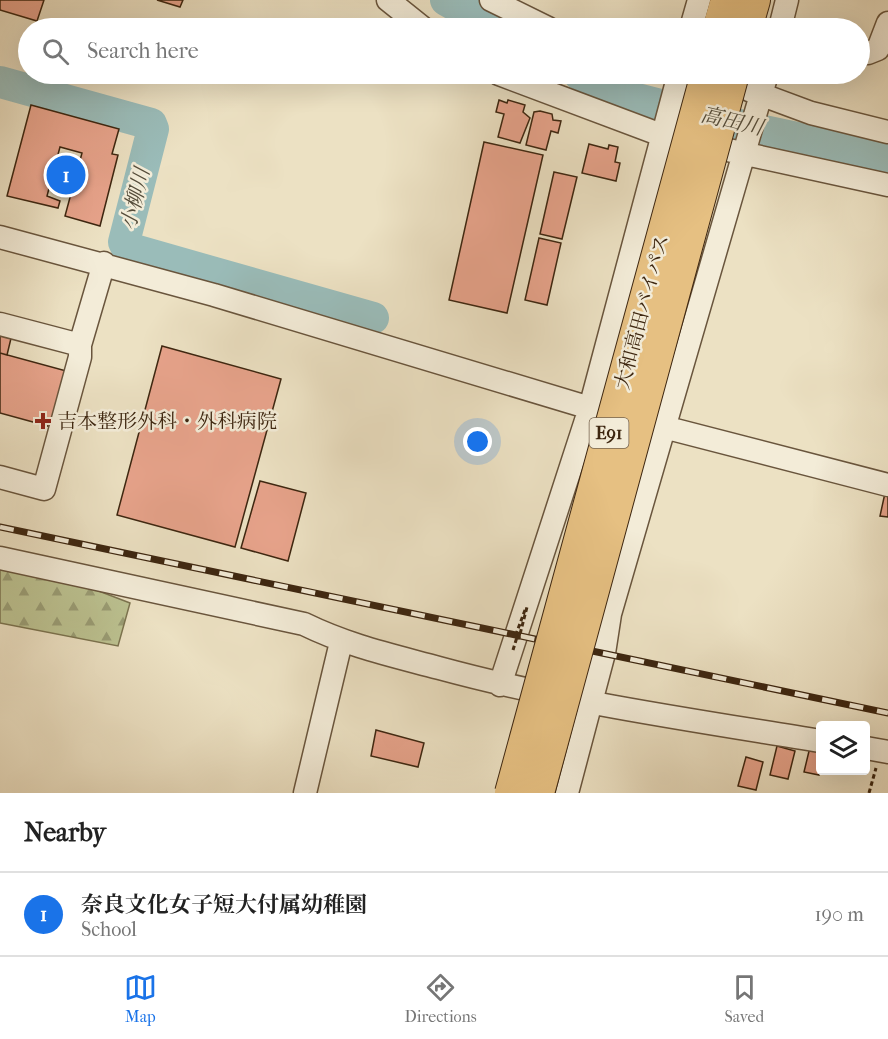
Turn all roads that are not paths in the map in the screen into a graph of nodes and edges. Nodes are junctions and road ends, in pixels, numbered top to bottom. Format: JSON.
{"nodes":[{"id":1,"x":388,"y":0,"type":"edge"},
{"id":2,"x":491,"y":0,"type":"edge"},
{"id":3,"x":699,"y":0,"type":"edge"},
{"id":4,"x":727,"y":0,"type":"edge"},
{"id":5,"x":754,"y":0,"type":"edge"},
{"id":6,"x":787,"y":0,"type":"edge"},
{"id":7,"x":410,"y":18,"type":"edge"},
{"id":8,"x":528,"y":18,"type":"edge"},
{"id":9,"x":694,"y":18,"type":"edge"},
{"id":10,"x":722,"y":18,"type":"edge"},
{"id":11,"x":749,"y":18,"type":"edge"},
{"id":12,"x":782,"y":18,"type":"edge"},
{"id":13,"x":888,"y":23,"type":"edge"},
{"id":14,"x":870,"y":52,"type":"edge"},
{"id":15,"x":528,"y":84,"type":"edge"},
{"id":16,"x":676,"y":84,"type":"edge"},
{"id":17,"x":704,"y":84,"type":"edge"},
{"id":18,"x":730,"y":84,"type":"edge"},
{"id":19,"x":730,"y":84,"type":"edge"},
{"id":20,"x":763,"y":89,"type":"edge"},
{"id":21,"x":665,"y":131,"type":"junction"},
{"id":22,"x":888,"y":132,"type":"edge"},
{"id":23,"x":746,"y":150,"type":"junction"},
{"id":24,"x":888,"y":185,"type":"edge"},
{"id":25,"x":0,"y":237,"type":"edge"},
{"id":26,"x":104,"y":263,"type":"junction"},
{"id":27,"x":0,"y":324,"type":"edge"},
{"id":28,"x":80,"y":345,"type":"junction"},
{"id":29,"x":590,"y":408,"type":"junction"},
{"id":30,"x":665,"y":428,"type":"junction"},
{"id":31,"x":0,"y":477,"type":"edge"},
{"id":32,"x":888,"y":484,"type":"edge"},
{"id":33,"x":0,"y":558,"type":"edge"},
{"id":34,"x":572,"y":568,"type":"junction"},
{"id":35,"x":341,"y":642,"type":"junction"},
{"id":36,"x":501,"y":685,"type":"junction"},
{"id":37,"x":583,"y":701,"type":"junction"},
{"id":38,"x":816,"y":740,"type":"edge"},
{"id":39,"x":546,"y":789,"type":"edge"},
{"id":40,"x":305,"y":793,"type":"edge"},
{"id":41,"x":502,"y":793,"type":"edge"},
{"id":42,"x":511,"y":793,"type":"edge"}],
"edges":[{"from":1,"to":7,"type":"street"},
{"from":2,"to":8,"type":"street"},
{"from":3,"to":9,"type":"street"},
{"from":4,"to":10,"type":"highway"},
{"from":5,"to":11,"type":"highway"},
{"from":6,"to":12,"type":"street"},
{"from":13,"to":14,"type":"street"},
{"from":15,"to":21,"type":"street"},
{"from":16,"to":21,"type":"street"},
{"from":17,"to":34,"type":"highway","name":"大和高田バイパス","number":"E91","bridge":true},
{"from":18,"to":39,"type":"highway","name":"大和高田バイパス","number":"E91","bridge":true},
{"from":19,"to":20,"type":"street"},
{"from":20,"to":22,"type":"street"},
{"from":20,"to":23,"type":"street"},
{"from":21,"to":23,"type":"street"},
{"from":21,"to":29,"type":"street"},
{"from":23,"to":24,"type":"street"},
{"from":23,"to":30,"type":"street"},
{"from":25,"to":26,"type":"street"},
{"from":26,"to":28,"type":"street"},
{"from":26,"to":29,"type":"street"},
{"from":27,"to":28,"type":"street"},
{"from":28,"to":31,"type":"street"},
{"from":29,"to":30,"type":"street"},
{"from":29,"to":36,"type":"street"},
{"from":29,"to":37,"type":"street"},
{"from":30,"to":32,"type":"street"},
{"from":30,"to":37,"type":"street"},
{"from":33,"to":35,"type":"street"},
{"from":34,"to":41,"type":"highway","bridge":true},
{"from":34,"to":42,"type":"highway","name":"大和高田バイパス","number":"E91","bridge":true},
{"from":35,"to":36,"type":"street"},
{"from":35,"to":40,"type":"street"},
{"from":36,"to":37,"type":"street"},
{"from":37,"to":38,"type":"street"},
{"from":37,"to":39,"type":"street"},
{"from":37,"to":42,"type":"street"}]}
